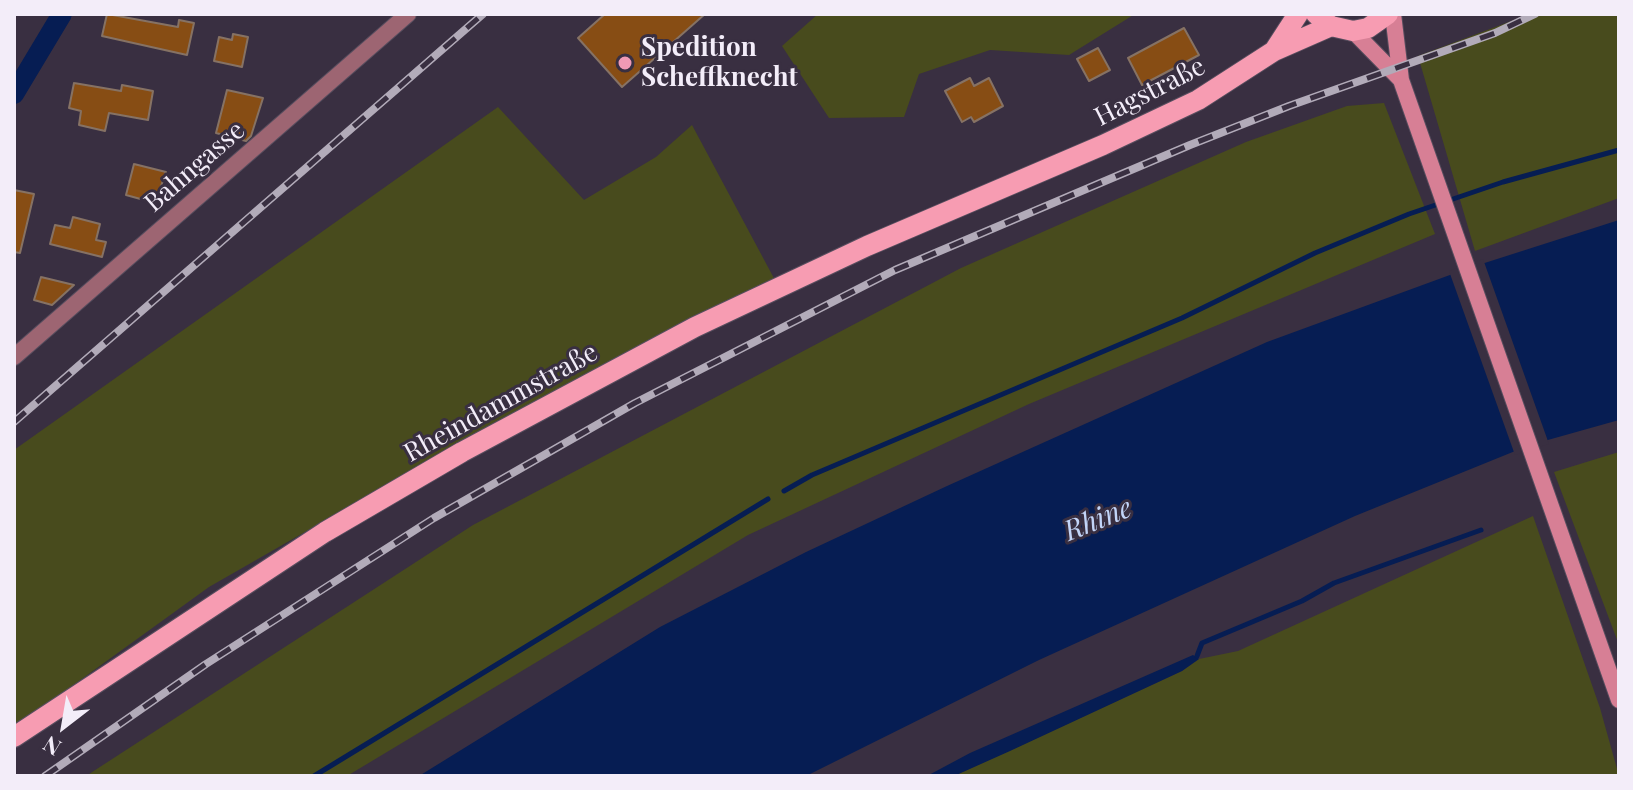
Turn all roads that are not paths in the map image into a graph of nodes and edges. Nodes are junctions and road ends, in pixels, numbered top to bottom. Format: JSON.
{"nodes":[{"id":1,"x":408,"y":14,"type":"edge"},
{"id":2,"x":1298,"y":14,"type":"edge"},
{"id":3,"x":1390,"y":14,"type":"edge"},
{"id":4,"x":1323,"y":20,"type":"edge"},
{"id":5,"x":1353,"y":31,"type":"junction"},
{"id":6,"x":1274,"y":51,"type":"junction"},
{"id":7,"x":1401,"y":80,"type":"junction"},
{"id":8,"x":1044,"y":170,"type":"joint"},
{"id":9,"x":14,"y":357,"type":"edge"},
{"id":10,"x":1619,"y":700,"type":"edge"},
{"id":11,"x":14,"y":737,"type":"edge"}],
"edges":[{"from":1,"to":9,"type":"street","name":"Bahngasse"},
{"from":2,"to":6,"type":"main road","name":"Hagstraße"},
{"from":3,"to":5,"type":"main road"},
{"from":3,"to":7,"type":"main road"},
{"from":4,"to":5,"type":"main road","name":"Hagstraße"},
{"from":4,"to":6,"type":"main road","name":"Hagstraße"},
{"from":5,"to":7,"type":"main road"},
{"from":6,"to":8,"type":"main road","name":"Hagstraße"},
{"from":7,"to":10,"type":"main road"},
{"from":8,"to":11,"type":"main road","name":"Rheindammstraße"}]}
